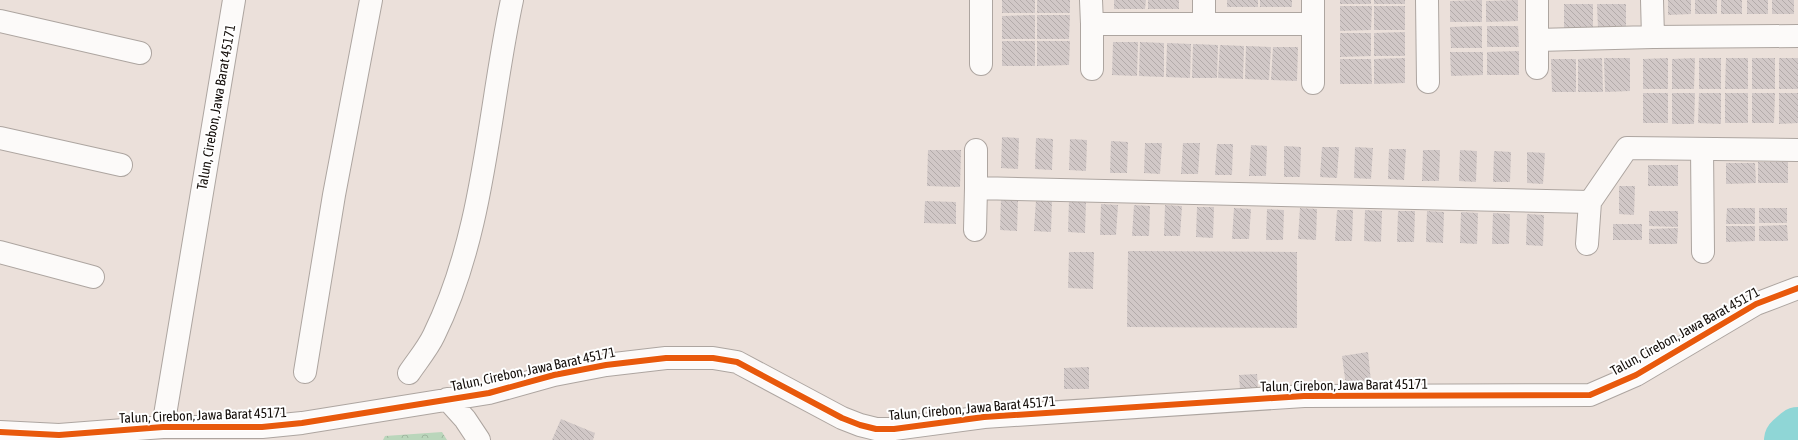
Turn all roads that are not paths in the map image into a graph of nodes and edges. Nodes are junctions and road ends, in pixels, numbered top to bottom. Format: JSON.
{"nodes":[{"id":1,"x":234,"y":0,"type":"edge"},
{"id":2,"x":372,"y":0,"type":"edge"},
{"id":3,"x":512,"y":0,"type":"edge"},
{"id":4,"x":981,"y":0,"type":"edge"},
{"id":5,"x":1092,"y":0,"type":"edge"},
{"id":6,"x":1204,"y":0,"type":"edge"},
{"id":7,"x":1313,"y":0,"type":"edge"},
{"id":8,"x":1427,"y":0,"type":"edge"},
{"id":9,"x":1537,"y":0,"type":"edge"},
{"id":10,"x":1652,"y":0,"type":"edge"},
{"id":11,"x":0,"y":21,"type":"edge"},
{"id":12,"x":1092,"y":24,"type":"junction"},
{"id":13,"x":1204,"y":24,"type":"junction"},
{"id":14,"x":1313,"y":24,"type":"junction"},
{"id":15,"x":1798,"y":36,"type":"edge"},
{"id":16,"x":1652,"y":37,"type":"junction"},
{"id":17,"x":1537,"y":40,"type":"junction"},
{"id":18,"x":140,"y":53,"type":"dead end"},
{"id":19,"x":981,"y":64,"type":"dead end"},
{"id":20,"x":1537,"y":68,"type":"dead end"},
{"id":21,"x":1092,"y":69,"type":"dead end"},
{"id":22,"x":1428,"y":82,"type":"dead end"},
{"id":23,"x":1313,"y":83,"type":"dead end"},
{"id":24,"x":0,"y":138,"type":"edge"},
{"id":25,"x":1702,"y":149,"type":"junction"},
{"id":26,"x":976,"y":150,"type":"dead end"},
{"id":27,"x":1798,"y":150,"type":"edge"},
{"id":28,"x":121,"y":165,"type":"dead end"},
{"id":29,"x":976,"y":188,"type":"junction"},
{"id":30,"x":1590,"y":202,"type":"junction"},
{"id":31,"x":975,"y":230,"type":"dead end"},
{"id":32,"x":1586,"y":244,"type":"dead end"},
{"id":33,"x":0,"y":252,"type":"edge"},
{"id":34,"x":1703,"y":252,"type":"dead end"},
{"id":35,"x":93,"y":277,"type":"dead end"},
{"id":36,"x":1798,"y":288,"type":"edge"},
{"id":37,"x":305,"y":372,"type":"dead end"},
{"id":38,"x":409,"y":373,"type":"dead end"},
{"id":39,"x":447,"y":399,"type":"junction"},
{"id":40,"x":163,"y":427,"type":"junction"},
{"id":41,"x":0,"y":432,"type":"edge"},
{"id":42,"x":479,"y":440,"type":"edge"}],
"edges":[{"from":1,"to":40,"type":"street","name":"Talun, Cirebon, Jawa Barat 45171"},
{"from":2,"to":37,"type":"street"},
{"from":3,"to":38,"type":"street"},
{"from":4,"to":19,"type":"street"},
{"from":5,"to":12,"type":"street"},
{"from":6,"to":13,"type":"street"},
{"from":7,"to":14,"type":"street"},
{"from":8,"to":22,"type":"street"},
{"from":9,"to":17,"type":"street"},
{"from":10,"to":16,"type":"street"},
{"from":11,"to":18,"type":"street"},
{"from":12,"to":13,"type":"street"},
{"from":12,"to":21,"type":"street"},
{"from":13,"to":14,"type":"street"},
{"from":14,"to":23,"type":"street"},
{"from":15,"to":16,"type":"street"},
{"from":16,"to":17,"type":"street"},
{"from":17,"to":20,"type":"street"},
{"from":24,"to":28,"type":"street"},
{"from":25,"to":27,"type":"street"},
{"from":25,"to":30,"type":"street"},
{"from":25,"to":34,"type":"street"},
{"from":26,"to":29,"type":"street"},
{"from":29,"to":30,"type":"street"},
{"from":29,"to":31,"type":"street"},
{"from":30,"to":32,"type":"street"},
{"from":33,"to":35,"type":"street"},
{"from":36,"to":39,"type":"street","name":"Talun, Cirebon, Jawa Barat 45171"},
{"from":39,"to":40,"type":"street","name":"Talun, Cirebon, Jawa Barat 45171"},
{"from":39,"to":42,"type":"street"},
{"from":40,"to":41,"type":"street","name":"Talun, Cirebon, Jawa Barat 45171"}]}
